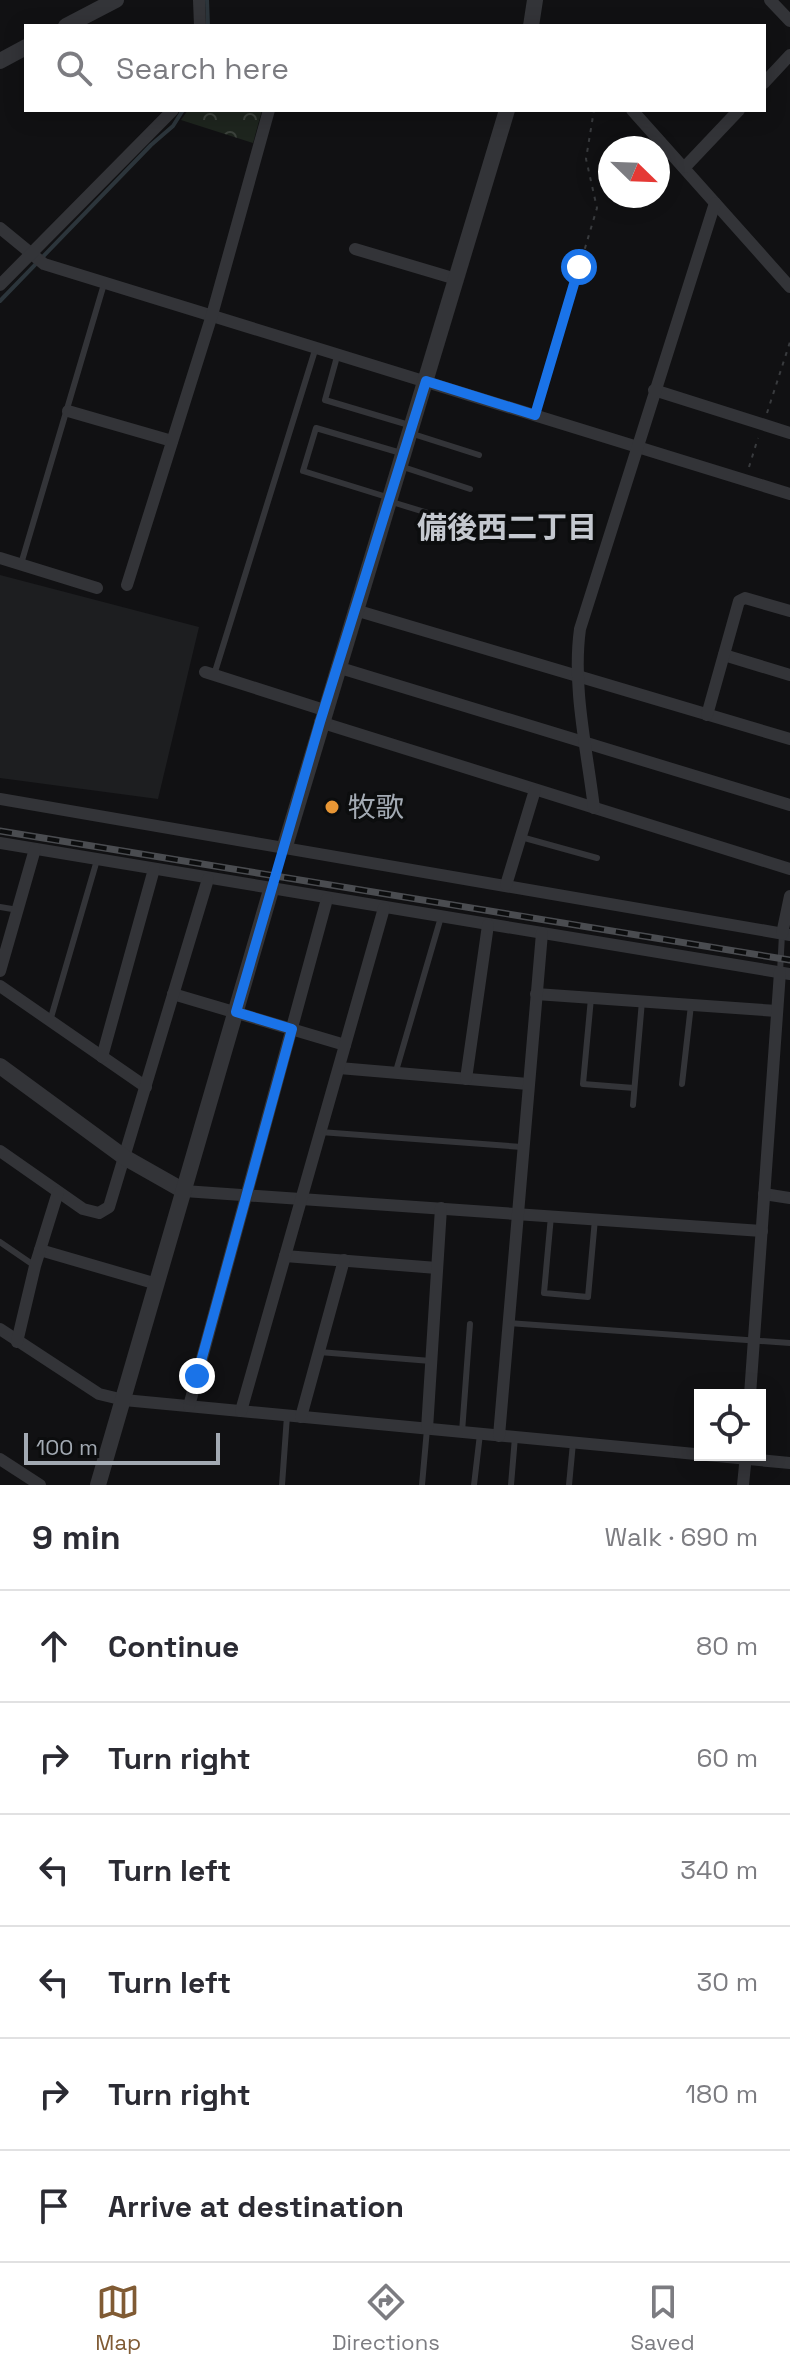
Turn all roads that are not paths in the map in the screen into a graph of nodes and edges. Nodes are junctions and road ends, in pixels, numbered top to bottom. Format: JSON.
{"nodes":[{"id":1,"x":116,"y":0,"type":"edge"},
{"id":2,"x":199,"y":0,"type":"edge"},
{"id":3,"x":535,"y":0,"type":"edge"},
{"id":4,"x":770,"y":0,"type":"edge"},
{"id":5,"x":790,"y":21,"type":"edge"},
{"id":6,"x":70,"y":24,"type":"edge"},
{"id":7,"x":200,"y":24,"type":"edge"},
{"id":8,"x":531,"y":24,"type":"edge"},
{"id":9,"x":24,"y":48,"type":"edge"},
{"id":10,"x":790,"y":55,"type":"edge"},
{"id":11,"x":0,"y":61,"type":"edge"},
{"id":12,"x":766,"y":81,"type":"edge"},
{"id":13,"x":171,"y":112,"type":"edge"},
{"id":14,"x":268,"y":112,"type":"edge"},
{"id":15,"x":506,"y":112,"type":"edge"},
{"id":16,"x":634,"y":112,"type":"edge"},
{"id":17,"x":737,"y":112,"type":"edge"},
{"id":18,"x":685,"y":167,"type":"junction"},
{"id":19,"x":715,"y":203,"type":"junction"},
{"id":20,"x":0,"y":228,"type":"edge"},
{"id":21,"x":355,"y":249,"type":"dead end"},
{"id":22,"x":32,"y":255,"type":"junction"},
{"id":23,"x":456,"y":279,"type":"junction"},
{"id":24,"x":105,"y":282,"type":"junction"},
{"id":25,"x":0,"y":285,"type":"edge"},
{"id":26,"x":790,"y":287,"type":"edge"},
{"id":27,"x":212,"y":315,"type":"junction"},
{"id":28,"x":316,"y":347,"type":"junction"},
{"id":29,"x":338,"y":353,"type":"junction"},
{"id":30,"x":426,"y":381,"type":"junction"},
{"id":31,"x":654,"y":390,"type":"junction"},
{"id":32,"x":68,"y":411,"type":"junction"},
{"id":33,"x":411,"y":430,"type":"junction"},
{"id":34,"x":790,"y":433,"type":"edge"},
{"id":35,"x":172,"y":441,"type":"junction"},
{"id":36,"x":638,"y":447,"type":"junction"},
{"id":37,"x":479,"y":455,"type":"dead end"},
{"id":38,"x":402,"y":460,"type":"junction"},
{"id":39,"x":470,"y":489,"type":"dead end"},
{"id":40,"x":790,"y":494,"type":"edge"},
{"id":41,"x":389,"y":499,"type":"junction"},
{"id":42,"x":490,"y":532,"type":"dead end"},
{"id":43,"x":0,"y":558,"type":"edge"},
{"id":44,"x":21,"y":564,"type":"junction"},
{"id":45,"x":127,"y":585,"type":"dead end"},
{"id":46,"x":97,"y":588,"type":"dead end"},
{"id":47,"x":355,"y":610,"type":"junction"},
{"id":48,"x":790,"y":611,"type":"edge"},
{"id":49,"x":724,"y":655,"type":"junction"},
{"id":50,"x":337,"y":667,"type":"junction"},
{"id":51,"x":210,"y":674,"type":"joint"},
{"id":52,"x":790,"y":675,"type":"edge"},
{"id":53,"x":578,"y":676,"type":"junction"},
{"id":54,"x":707,"y":715,"type":"junction"},
{"id":55,"x":322,"y":716,"type":"junction"},
{"id":56,"x":790,"y":739,"type":"edge"},
{"id":57,"x":586,"y":740,"type":"junction"},
{"id":58,"x":535,"y":790,"type":"junction"},
{"id":59,"x":0,"y":799,"type":"edge"},
{"id":60,"x":790,"y":805,"type":"edge"},
{"id":61,"x":594,"y":808,"type":"junction"},
{"id":62,"x":521,"y":837,"type":"junction"},
{"id":63,"x":0,"y":843,"type":"edge"},
{"id":64,"x":285,"y":846,"type":"junction"},
{"id":65,"x":35,"y":849,"type":"junction"},
{"id":66,"x":597,"y":858,"type":"dead end"},
{"id":67,"x":97,"y":860,"type":"junction"},
{"id":68,"x":154,"y":869,"type":"junction"},
{"id":69,"x":790,"y":869,"type":"edge"},
{"id":70,"x":208,"y":879,"type":"junction"},
{"id":71,"x":506,"y":885,"type":"junction"},
{"id":72,"x":271,"y":890,"type":"junction"},
{"id":73,"x":790,"y":896,"type":"edge"},
{"id":74,"x":327,"y":899,"type":"junction"},
{"id":75,"x":0,"y":907,"type":"edge"},
{"id":76,"x":384,"y":908,"type":"junction"},
{"id":77,"x":18,"y":910,"type":"junction"},
{"id":78,"x":441,"y":917,"type":"junction"},
{"id":79,"x":488,"y":925,"type":"junction"},
{"id":80,"x":542,"y":933,"type":"junction"},
{"id":81,"x":786,"y":934,"type":"edge"},
{"id":82,"x":0,"y":971,"type":"edge"},
{"id":83,"x":785,"y":973,"type":"edge"},
{"id":84,"x":0,"y":986,"type":"edge"},
{"id":85,"x":173,"y":994,"type":"junction"},
{"id":86,"x":536,"y":994,"type":"junction"},
{"id":87,"x":591,"y":998,"type":"junction"},
{"id":88,"x":642,"y":1001,"type":"junction"},
{"id":89,"x":691,"y":1005,"type":"junction"},
{"id":90,"x":777,"y":1011,"type":"junction"},
{"id":91,"x":236,"y":1012,"type":"junction"},
{"id":92,"x":50,"y":1021,"type":"junction"},
{"id":93,"x":292,"y":1029,"type":"junction"},
{"id":94,"x":345,"y":1045,"type":"junction"},
{"id":95,"x":102,"y":1057,"type":"junction"},
{"id":96,"x":0,"y":1066,"type":"edge"},
{"id":97,"x":339,"y":1068,"type":"junction"},
{"id":98,"x":396,"y":1073,"type":"junction"},
{"id":99,"x":466,"y":1079,"type":"junction"},
{"id":100,"x":528,"y":1084,"type":"junction"},
{"id":101,"x":682,"y":1084,"type":"dead end"},
{"id":102,"x":146,"y":1087,"type":"junction"},
{"id":103,"x":634,"y":1088,"type":"junction"},
{"id":104,"x":633,"y":1105,"type":"dead end"},
{"id":105,"x":320,"y":1132,"type":"junction"},
{"id":106,"x":522,"y":1147,"type":"junction"},
{"id":107,"x":0,"y":1151,"type":"edge"},
{"id":108,"x":124,"y":1157,"type":"junction"},
{"id":109,"x":184,"y":1191,"type":"junction"},
{"id":110,"x":58,"y":1192,"type":"junction"},
{"id":111,"x":247,"y":1194,"type":"junction"},
{"id":112,"x":764,"y":1194,"type":"junction"},
{"id":113,"x":302,"y":1198,"type":"junction"},
{"id":114,"x":790,"y":1198,"type":"edge"},
{"id":115,"x":441,"y":1208,"type":"junction"},
{"id":116,"x":516,"y":1213,"type":"junction"},
{"id":117,"x":551,"y":1216,"type":"junction"},
{"id":118,"x":595,"y":1219,"type":"junction"},
{"id":119,"x":762,"y":1231,"type":"junction"},
{"id":120,"x":0,"y":1242,"type":"edge"},
{"id":121,"x":40,"y":1250,"type":"junction"},
{"id":122,"x":285,"y":1256,"type":"junction"},
{"id":123,"x":344,"y":1260,"type":"junction"},
{"id":124,"x":35,"y":1266,"type":"junction"},
{"id":125,"x":437,"y":1268,"type":"junction"},
{"id":126,"x":157,"y":1284,"type":"junction"},
{"id":127,"x":507,"y":1323,"type":"junction"},
{"id":128,"x":470,"y":1324,"type":"dead end"},
{"id":129,"x":0,"y":1329,"type":"edge"},
{"id":130,"x":754,"y":1340,"type":"junction"},
{"id":131,"x":17,"y":1342,"type":"junction"},
{"id":132,"x":790,"y":1343,"type":"edge"},
{"id":133,"x":318,"y":1352,"type":"junction"},
{"id":134,"x":431,"y":1361,"type":"junction"},
{"id":135,"x":750,"y":1389,"type":"edge"},
{"id":136,"x":124,"y":1400,"type":"junction"},
{"id":137,"x":189,"y":1406,"type":"junction"},
{"id":138,"x":241,"y":1411,"type":"junction"},
{"id":139,"x":287,"y":1416,"type":"junction"},
{"id":140,"x":301,"y":1417,"type":"junction"},
{"id":141,"x":427,"y":1429,"type":"junction"},
{"id":142,"x":462,"y":1432,"type":"junction"},
{"id":143,"x":480,"y":1434,"type":"junction"},
{"id":144,"x":499,"y":1436,"type":"junction"},
{"id":145,"x":515,"y":1437,"type":"junction"},
{"id":146,"x":573,"y":1443,"type":"junction"},
{"id":147,"x":694,"y":1453,"type":"edge"},
{"id":148,"x":0,"y":1459,"type":"edge"},
{"id":149,"x":766,"y":1460,"type":"edge"},
{"id":150,"x":746,"y":1461,"type":"edge"},
{"id":151,"x":790,"y":1463,"type":"edge"},
{"id":152,"x":40,"y":1485,"type":"edge"},
{"id":153,"x":98,"y":1485,"type":"edge"},
{"id":154,"x":282,"y":1485,"type":"edge"},
{"id":155,"x":422,"y":1485,"type":"edge"},
{"id":156,"x":474,"y":1485,"type":"edge"},
{"id":157,"x":511,"y":1485,"type":"edge"},
{"id":158,"x":569,"y":1485,"type":"edge"},
{"id":159,"x":743,"y":1485,"type":"edge"}],
"edges":[{"from":1,"to":6,"type":"street"},
{"from":2,"to":7,"type":"street"},
{"from":3,"to":8,"type":"street"},
{"from":4,"to":5,"type":"street"},
{"from":9,"to":11,"type":"street"},
{"from":10,"to":12,"type":"street"},
{"from":13,"to":22,"type":"street"},
{"from":14,"to":27,"type":"street"},
{"from":15,"to":23,"type":"street"},
{"from":16,"to":18,"type":"street"},
{"from":17,"to":18,"type":"street"},
{"from":18,"to":19,"type":"street"},
{"from":19,"to":26,"type":"street"},
{"from":19,"to":31,"type":"street"},
{"from":20,"to":22,"type":"street"},
{"from":21,"to":23,"type":"street"},
{"from":22,"to":24,"type":"street"},
{"from":22,"to":25,"type":"street"},
{"from":23,"to":30,"type":"street"},
{"from":24,"to":27,"type":"street"},
{"from":24,"to":32,"type":"lane"},
{"from":27,"to":28,"type":"street"},
{"from":27,"to":35,"type":"street"},
{"from":28,"to":29,"type":"street"},
{"from":28,"to":51,"type":"lane"},
{"from":29,"to":30,"type":"street"},
{"from":29,"to":33,"type":"lane"},
{"from":30,"to":33,"type":"street"},
{"from":30,"to":36,"type":"street"},
{"from":31,"to":34,"type":"street"},
{"from":31,"to":36,"type":"street"},
{"from":32,"to":35,"type":"street"},
{"from":32,"to":44,"type":"lane"},
{"from":33,"to":37,"type":"lane"},
{"from":33,"to":38,"type":"street"},
{"from":35,"to":45,"type":"street"},
{"from":36,"to":40,"type":"street"},
{"from":36,"to":53,"type":"street"},
{"from":38,"to":39,"type":"lane"},
{"from":38,"to":41,"type":"street"},
{"from":38,"to":41,"type":"lane"},
{"from":41,"to":42,"type":"lane"},
{"from":41,"to":47,"type":"street"},
{"from":43,"to":44,"type":"street"},
{"from":44,"to":46,"type":"street"},
{"from":47,"to":50,"type":"street"},
{"from":47,"to":53,"type":"street"},
{"from":48,"to":49,"type":"street"},
{"from":49,"to":52,"type":"street"},
{"from":49,"to":54,"type":"street"},
{"from":50,"to":55,"type":"street"},
{"from":50,"to":57,"type":"street"},
{"from":51,"to":55,"type":"street"},
{"from":53,"to":54,"type":"street"},
{"from":53,"to":57,"type":"street"},
{"from":54,"to":56,"type":"street"},
{"from":55,"to":58,"type":"street"},
{"from":55,"to":64,"type":"street"},
{"from":57,"to":60,"type":"street"},
{"from":57,"to":61,"type":"street"},
{"from":58,"to":61,"type":"street"},
{"from":58,"to":62,"type":"street"},
{"from":59,"to":64,"type":"street"},
{"from":61,"to":69,"type":"street"},
{"from":62,"to":66,"type":"lane"},
{"from":62,"to":71,"type":"street"},
{"from":63,"to":65,"type":"street"},
{"from":64,"to":71,"type":"street"},
{"from":64,"to":72,"type":"lane"},
{"from":65,"to":67,"type":"street"},
{"from":65,"to":77,"type":"street"},
{"from":67,"to":68,"type":"street"},
{"from":67,"to":92,"type":"lane"},
{"from":68,"to":70,"type":"street"},
{"from":68,"to":95,"type":"street"},
{"from":70,"to":72,"type":"street"},
{"from":70,"to":85,"type":"street"},
{"from":71,"to":81,"type":"street"},
{"from":72,"to":74,"type":"street"},
{"from":72,"to":91,"type":"street"},
{"from":73,"to":81,"type":"street"},
{"from":74,"to":76,"type":"street"},
{"from":74,"to":93,"type":"street"},
{"from":75,"to":77,"type":"lane"},
{"from":76,"to":78,"type":"street"},
{"from":76,"to":94,"type":"street"},
{"from":77,"to":82,"type":"street"},
{"from":78,"to":79,"type":"street"},
{"from":78,"to":98,"type":"lane"},
{"from":79,"to":80,"type":"street"},
{"from":79,"to":99,"type":"street"},
{"from":80,"to":83,"type":"street"},
{"from":80,"to":86,"type":"street"},
{"from":81,"to":83,"type":"lane"},
{"from":83,"to":90,"type":"street"},
{"from":84,"to":92,"type":"street"},
{"from":85,"to":91,"type":"street"},
{"from":85,"to":102,"type":"street"},
{"from":86,"to":87,"type":"street"},
{"from":86,"to":100,"type":"street"},
{"from":87,"to":88,"type":"street"},
{"from":87,"to":103,"type":"lane"},
{"from":88,"to":89,"type":"street"},
{"from":88,"to":103,"type":"lane"},
{"from":89,"to":90,"type":"street"},
{"from":89,"to":101,"type":"lane"},
{"from":90,"to":112,"type":"street"},
{"from":91,"to":93,"type":"street"},
{"from":91,"to":109,"type":"street"},
{"from":92,"to":95,"type":"street"},
{"from":93,"to":94,"type":"street"},
{"from":93,"to":111,"type":"street"},
{"from":94,"to":97,"type":"street"},
{"from":95,"to":102,"type":"street"},
{"from":96,"to":108,"type":"street"},
{"from":97,"to":98,"type":"street"},
{"from":97,"to":105,"type":"street"},
{"from":98,"to":99,"type":"street"},
{"from":99,"to":100,"type":"street"},
{"from":100,"to":106,"type":"street"},
{"from":102,"to":108,"type":"street"},
{"from":103,"to":104,"type":"lane"},
{"from":105,"to":106,"type":"lane"},
{"from":105,"to":113,"type":"street"},
{"from":106,"to":116,"type":"street"},
{"from":107,"to":110,"type":"street"},
{"from":108,"to":109,"type":"street"},
{"from":108,"to":110,"type":"street"},
{"from":109,"to":111,"type":"street"},
{"from":109,"to":126,"type":"street"},
{"from":110,"to":121,"type":"street"},
{"from":111,"to":113,"type":"street"},
{"from":111,"to":137,"type":"street"},
{"from":112,"to":114,"type":"street"},
{"from":112,"to":119,"type":"street"},
{"from":113,"to":115,"type":"street"},
{"from":113,"to":122,"type":"street"},
{"from":115,"to":116,"type":"street"},
{"from":115,"to":125,"type":"street"},
{"from":116,"to":117,"type":"street"},
{"from":116,"to":127,"type":"street"},
{"from":117,"to":118,"type":"street"},
{"from":117,"to":118,"type":"lane"},
{"from":118,"to":119,"type":"street"},
{"from":119,"to":130,"type":"street"},
{"from":120,"to":124,"type":"lane"},
{"from":121,"to":124,"type":"street"},
{"from":121,"to":126,"type":"street"},
{"from":122,"to":123,"type":"street"},
{"from":122,"to":138,"type":"street"},
{"from":123,"to":125,"type":"street"},
{"from":123,"to":133,"type":"street"},
{"from":124,"to":131,"type":"street"},
{"from":125,"to":134,"type":"street"},
{"from":126,"to":136,"type":"street"},
{"from":127,"to":130,"type":"lane"},
{"from":127,"to":144,"type":"street"},
{"from":128,"to":142,"type":"lane"},
{"from":129,"to":131,"type":"street"},
{"from":130,"to":132,"type":"lane"},
{"from":130,"to":135,"type":"street"},
{"from":131,"to":136,"type":"street"},
{"from":133,"to":134,"type":"lane"},
{"from":133,"to":140,"type":"street"},
{"from":134,"to":141,"type":"street"},
{"from":136,"to":137,"type":"street"},
{"from":136,"to":153,"type":"street"},
{"from":137,"to":138,"type":"street"},
{"from":138,"to":139,"type":"street"},
{"from":139,"to":140,"type":"street"},
{"from":139,"to":154,"type":"lane"},
{"from":140,"to":141,"type":"street"},
{"from":141,"to":142,"type":"street"},
{"from":141,"to":155,"type":"lane"},
{"from":142,"to":143,"type":"street"},
{"from":143,"to":144,"type":"street"},
{"from":143,"to":156,"type":"lane"},
{"from":144,"to":145,"type":"street"},
{"from":145,"to":146,"type":"street"},
{"from":145,"to":157,"type":"lane"},
{"from":146,"to":147,"type":"street"},
{"from":146,"to":158,"type":"lane"},
{"from":148,"to":152,"type":"street"},
{"from":149,"to":151,"type":"street"},
{"from":150,"to":159,"type":"street"}]}
